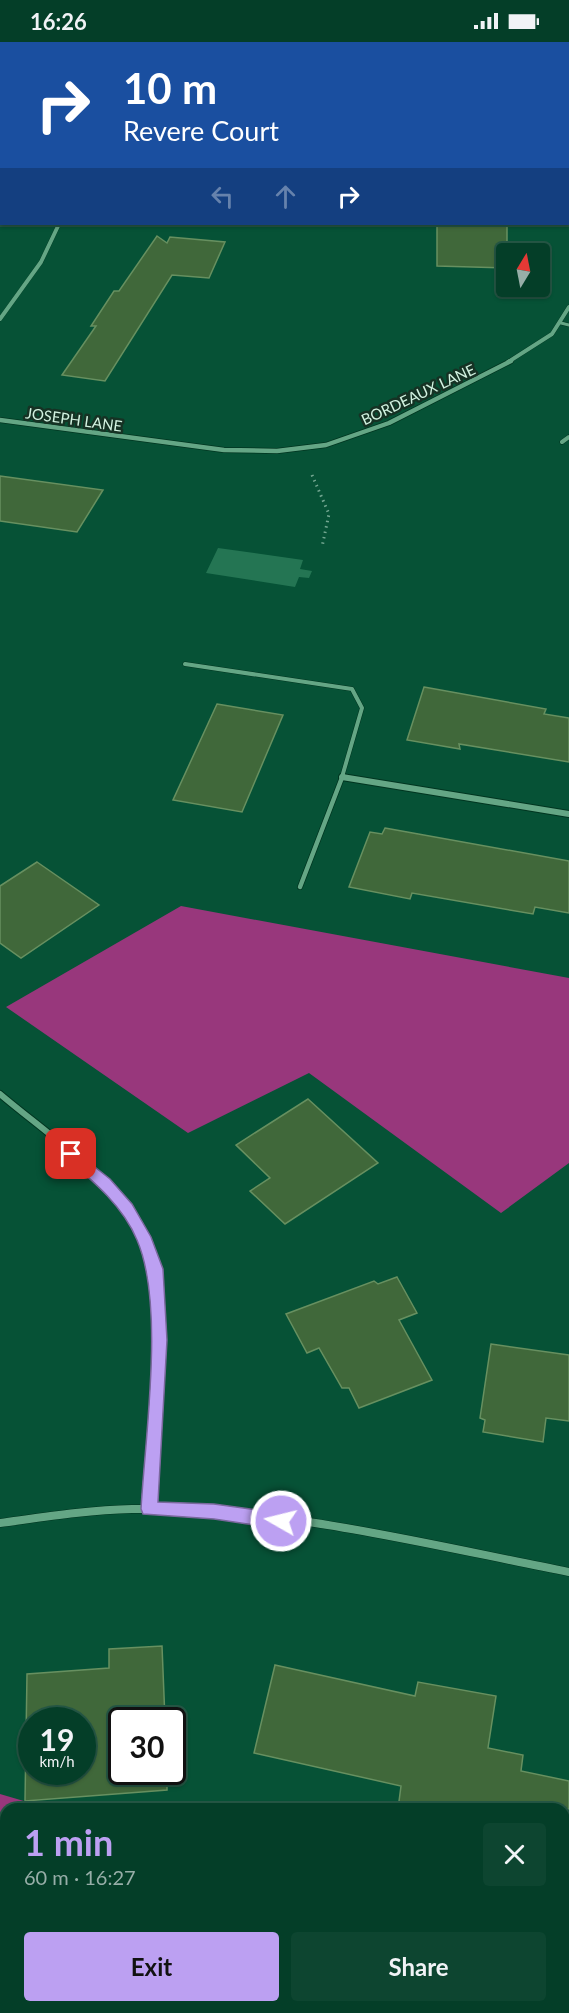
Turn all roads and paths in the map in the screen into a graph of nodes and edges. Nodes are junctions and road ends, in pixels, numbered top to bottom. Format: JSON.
{"nodes":[{"id":1,"x":59,"y":225,"type":"edge"},
{"id":2,"x":569,"y":307,"type":"edge"},
{"id":3,"x":0,"y":319,"type":"edge"},
{"id":4,"x":561,"y":323,"type":"junction"},
{"id":5,"x":569,"y":326,"type":"edge"},
{"id":6,"x":0,"y":420,"type":"edge"},
{"id":7,"x":569,"y":437,"type":"edge"},
{"id":8,"x":145,"y":441,"type":"joint"},
{"id":9,"x":562,"y":442,"type":"dead end"},
{"id":10,"x":302,"y":449,"type":"junction"},
{"id":11,"x":322,"y":547,"type":"dead end"},
{"id":12,"x":185,"y":664,"type":"dead end"},
{"id":13,"x":342,"y":777,"type":"junction"},
{"id":14,"x":569,"y":814,"type":"edge"},
{"id":15,"x":300,"y":887,"type":"dead end"},
{"id":16,"x":0,"y":1094,"type":"edge"},
{"id":17,"x":149,"y":1509,"type":"junction"},
{"id":18,"x":0,"y":1523,"type":"edge"},
{"id":19,"x":569,"y":1572,"type":"edge"}],
"edges":[{"from":1,"to":3,"type":"street"},
{"from":2,"to":4,"type":"street","name":"BORDEAUX LANE"},
{"from":4,"to":5,"type":"lane"},
{"from":4,"to":10,"type":"street","name":"BORDEAUX LANE"},
{"from":6,"to":8,"type":"street","name":"JOSEPH LANE"},
{"from":7,"to":9,"type":"lane"},
{"from":8,"to":10,"type":"street","name":"BORDEAUX LANE"},
{"from":10,"to":11,"type":"path"},
{"from":12,"to":13,"type":"lane"},
{"from":13,"to":14,"type":"street"},
{"from":13,"to":15,"type":"lane"},
{"from":16,"to":17,"type":"street"},
{"from":17,"to":18,"type":"street"},
{"from":17,"to":19,"type":"street"}]}
